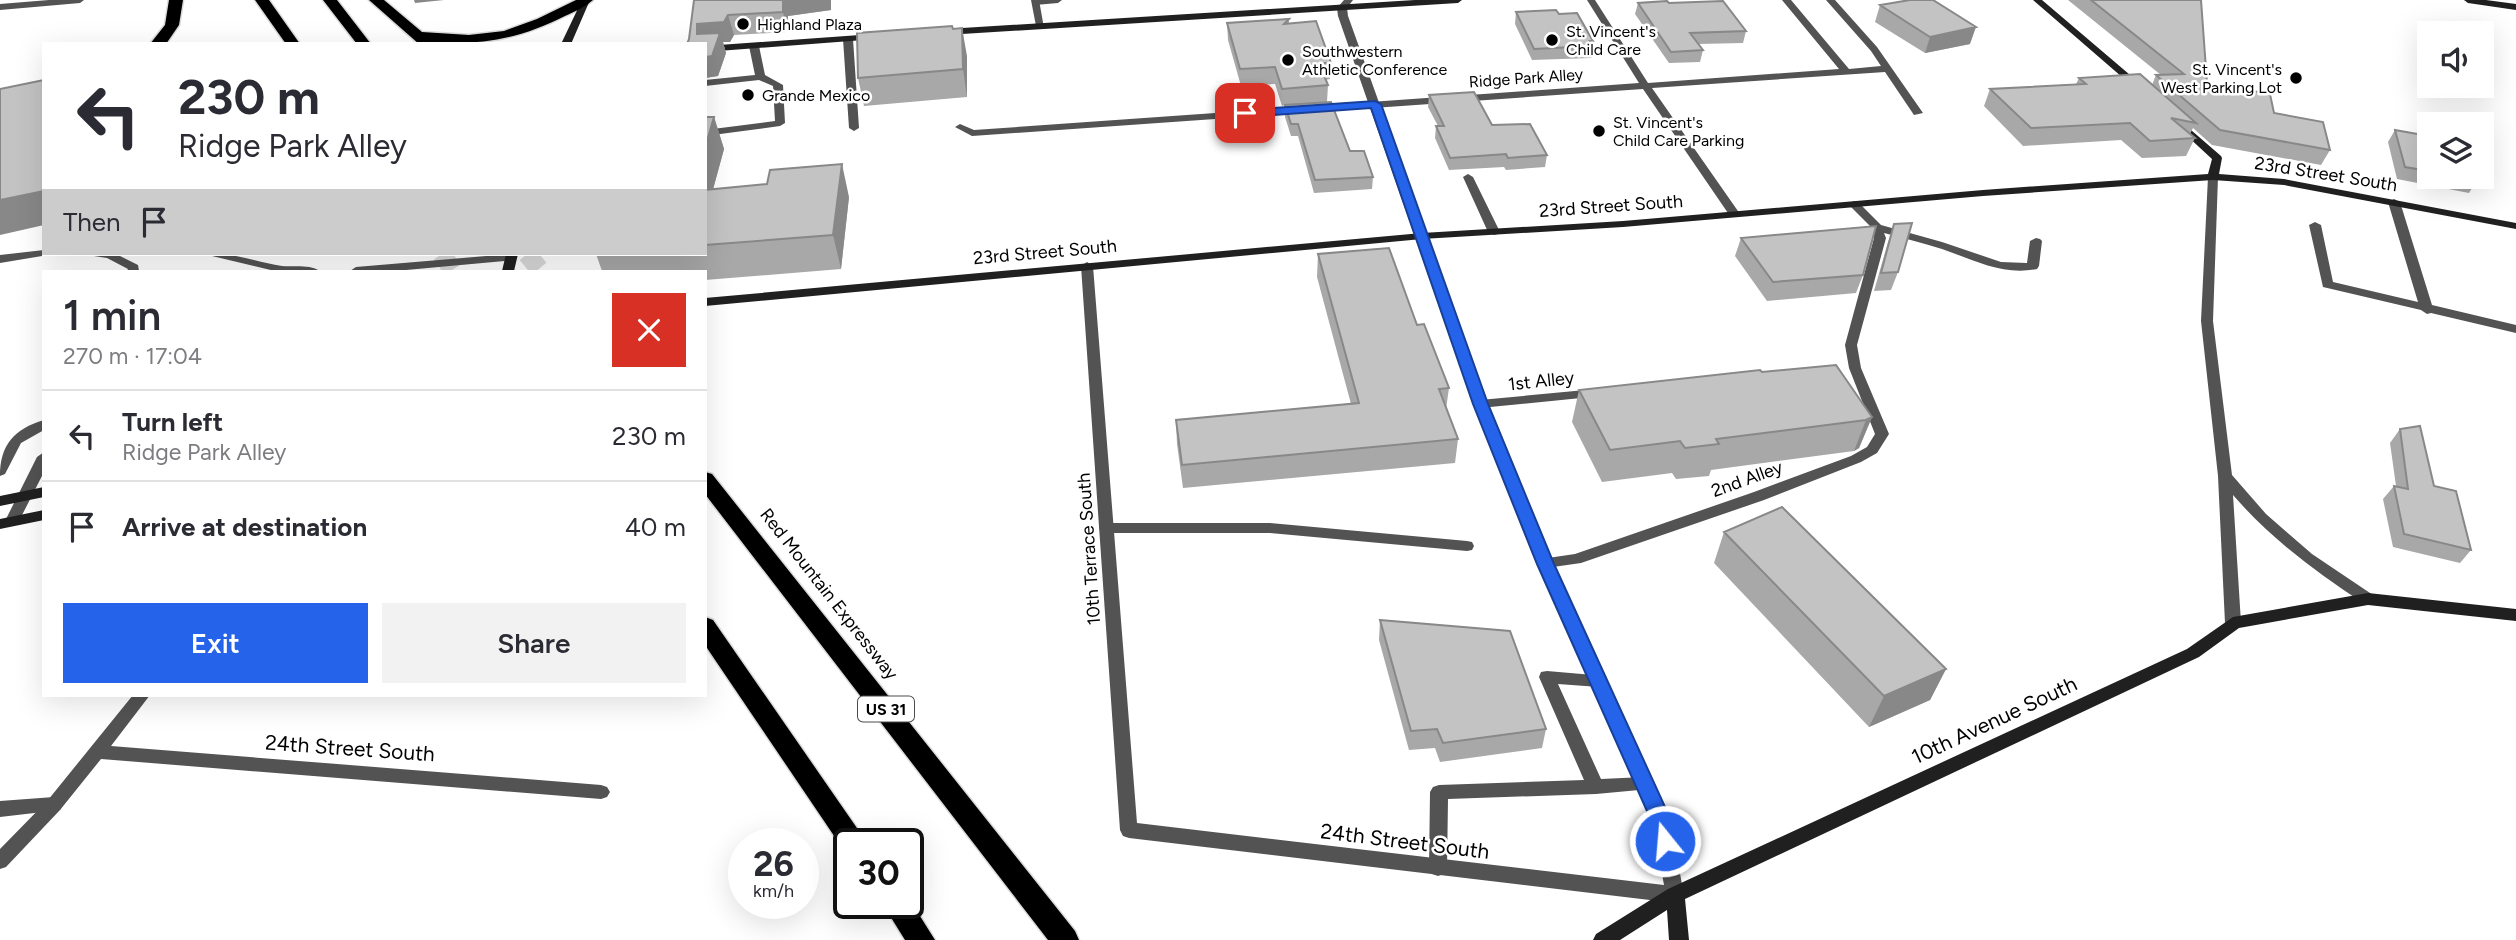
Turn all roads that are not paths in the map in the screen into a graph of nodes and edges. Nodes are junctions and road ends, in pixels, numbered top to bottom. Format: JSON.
{"nodes":[{"id":1,"x":80,"y":0,"type":"edge"},
{"id":2,"x":176,"y":0,"type":"edge"},
{"id":3,"x":262,"y":0,"type":"edge"},
{"id":4,"x":330,"y":0,"type":"edge"},
{"id":5,"x":376,"y":0,"type":"edge"},
{"id":6,"x":586,"y":0,"type":"edge"},
{"id":7,"x":1058,"y":0,"type":"edge"},
{"id":8,"x":1458,"y":0,"type":"edge"},
{"id":9,"x":1591,"y":0,"type":"edge"},
{"id":10,"x":1786,"y":0,"type":"edge"},
{"id":11,"x":1830,"y":0,"type":"edge"},
{"id":12,"x":2037,"y":0,"type":"edge"},
{"id":13,"x":2469,"y":0,"type":"edge"},
{"id":14,"x":1035,"y":1,"type":"edge"},
{"id":15,"x":1345,"y":4,"type":"edge"},
{"id":16,"x":0,"y":7,"type":"edge"},
{"id":17,"x":2516,"y":7,"type":"edge"},
{"id":18,"x":1041,"y":26,"type":"junction"},
{"id":19,"x":932,"y":33,"type":"edge"},
{"id":20,"x":890,"y":36,"type":"edge"},
{"id":21,"x":848,"y":39,"type":"junction"},
{"id":22,"x":424,"y":40,"type":"edge"},
{"id":23,"x":160,"y":42,"type":"edge"},
{"id":24,"x":292,"y":42,"type":"edge"},
{"id":25,"x":362,"y":42,"type":"edge"},
{"id":26,"x":567,"y":42,"type":"edge"},
{"id":27,"x":754,"y":46,"type":"junction"},
{"id":28,"x":707,"y":49,"type":"edge"},
{"id":29,"x":1886,"y":69,"type":"junction"},
{"id":30,"x":1846,"y":71,"type":"junction"},
{"id":31,"x":760,"y":77,"type":"junction"},
{"id":32,"x":707,"y":83,"type":"edge"},
{"id":33,"x":1645,"y":85,"type":"junction"},
{"id":34,"x":2144,"y":92,"type":"edge"},
{"id":35,"x":1375,"y":104,"type":"junction"},
{"id":36,"x":2165,"y":110,"type":"edge"},
{"id":37,"x":1918,"y":113,"type":"dead end"},
{"id":38,"x":960,"y":127,"type":"dead end"},
{"id":39,"x":854,"y":128,"type":"dead end"},
{"id":40,"x":707,"y":133,"type":"edge"},
{"id":41,"x":1468,"y":177,"type":"dead end"},
{"id":42,"x":2213,"y":177,"type":"junction"},
{"id":43,"x":2394,"y":202,"type":"junction"},
{"id":44,"x":1854,"y":204,"type":"junction"},
{"id":45,"x":1734,"y":214,"type":"junction"},
{"id":46,"x":2315,"y":226,"type":"dead end"},
{"id":47,"x":2516,"y":226,"type":"edge"},
{"id":48,"x":1877,"y":227,"type":"junction"},
{"id":49,"x":1494,"y":232,"type":"junction"},
{"id":50,"x":1422,"y":236,"type":"junction"},
{"id":51,"x":2036,"y":241,"type":"dead end"},
{"id":52,"x":42,"y":253,"type":"edge"},
{"id":53,"x":112,"y":256,"type":"edge"},
{"id":54,"x":225,"y":256,"type":"edge"},
{"id":55,"x":512,"y":256,"type":"edge"},
{"id":56,"x":0,"y":259,"type":"edge"},
{"id":57,"x":1087,"y":266,"type":"junction"},
{"id":58,"x":133,"y":270,"type":"edge"},
{"id":59,"x":303,"y":270,"type":"edge"},
{"id":60,"x":366,"y":270,"type":"edge"},
{"id":61,"x":707,"y":302,"type":"edge"},
{"id":62,"x":2427,"y":310,"type":"junction"},
{"id":63,"x":2516,"y":329,"type":"edge"},
{"id":64,"x":1606,"y":392,"type":"edge"},
{"id":65,"x":1480,"y":404,"type":"junction"},
{"id":66,"x":42,"y":425,"type":"edge"},
{"id":67,"x":42,"y":461,"type":"edge"},
{"id":68,"x":0,"y":471,"type":"edge"},
{"id":69,"x":2225,"y":476,"type":"junction"},
{"id":70,"x":707,"y":482,"type":"edge"},
{"id":71,"x":42,"y":492,"type":"edge"},
{"id":72,"x":23,"y":496,"type":"junction"},
{"id":73,"x":0,"y":501,"type":"edge"},
{"id":74,"x":42,"y":515,"type":"edge"},
{"id":75,"x":6,"y":523,"type":"edge"},
{"id":76,"x":1106,"y":528,"type":"junction"},
{"id":77,"x":1466,"y":546,"type":"dead end"},
{"id":78,"x":1546,"y":564,"type":"junction"},
{"id":79,"x":2368,"y":599,"type":"junction"},
{"id":80,"x":2516,"y":615,"type":"edge"},
{"id":81,"x":2232,"y":623,"type":"junction"},
{"id":82,"x":707,"y":629,"type":"edge"},
{"id":83,"x":1598,"y":681,"type":"junction"},
{"id":84,"x":140,"y":697,"type":"edge"},
{"id":85,"x":96,"y":752,"type":"junction"},
{"id":86,"x":1644,"y":785,"type":"junction"},
{"id":87,"x":1596,"y":787,"type":"junction"},
{"id":88,"x":601,"y":792,"type":"dead end"},
{"id":89,"x":54,"y":805,"type":"junction"},
{"id":90,"x":0,"y":809,"type":"edge"},
{"id":91,"x":844,"y":828,"type":"edge"},
{"id":92,"x":1129,"y":830,"type":"joint"},
{"id":93,"x":0,"y":861,"type":"edge"},
{"id":94,"x":1438,"y":868,"type":"junction"},
{"id":95,"x":1675,"y":895,"type":"junction"},
{"id":96,"x":907,"y":919,"type":"edge"},
{"id":97,"x":921,"y":940,"type":"edge"},
{"id":98,"x":1065,"y":940,"type":"edge"},
{"id":99,"x":1603,"y":940,"type":"edge"},
{"id":100,"x":1679,"y":940,"type":"edge"}],
"edges":[{"from":1,"to":16,"type":"street"},
{"from":2,"to":23,"type":"highway"},
{"from":3,"to":24,"type":"highway"},
{"from":4,"to":25,"type":"highway"},
{"from":5,"to":22,"type":"highway"},
{"from":6,"to":22,"type":"highway"},
{"from":6,"to":26,"type":"street"},
{"from":7,"to":14,"type":"street"},
{"from":8,"to":15,"type":"street"},
{"from":9,"to":33,"type":"street"},
{"from":10,"to":30,"type":"street"},
{"from":11,"to":29,"type":"street"},
{"from":12,"to":34,"type":"street"},
{"from":13,"to":17,"type":"street"},
{"from":14,"to":18,"type":"street"},
{"from":15,"to":18,"type":"street"},
{"from":15,"to":35,"type":"street"},
{"from":18,"to":19,"type":"street"},
{"from":20,"to":21,"type":"street"},
{"from":21,"to":27,"type":"street"},
{"from":21,"to":39,"type":"street"},
{"from":27,"to":28,"type":"street"},
{"from":27,"to":31,"type":"street"},
{"from":29,"to":30,"type":"street","name":"Ridge Park Alley"},
{"from":29,"to":37,"type":"street"},
{"from":30,"to":33,"type":"street","name":"Ridge Park Alley"},
{"from":31,"to":32,"type":"street"},
{"from":31,"to":40,"type":"street"},
{"from":33,"to":35,"type":"street","name":"Ridge Park Alley"},
{"from":33,"to":45,"type":"street"},
{"from":35,"to":38,"type":"street","name":"Ridge Park Alley"},
{"from":35,"to":50,"type":"street"},
{"from":36,"to":42,"type":"street"},
{"from":41,"to":49,"type":"street"},
{"from":42,"to":43,"type":"street","name":"23rd Street South"},
{"from":42,"to":44,"type":"street","name":"23rd Street South"},
{"from":42,"to":69,"type":"street"},
{"from":43,"to":47,"type":"street","name":"23rd Street South"},
{"from":43,"to":62,"type":"street"},
{"from":44,"to":45,"type":"street","name":"23rd Street South"},
{"from":44,"to":48,"type":"street"},
{"from":45,"to":49,"type":"street","name":"23rd Street South"},
{"from":46,"to":62,"type":"street"},
{"from":48,"to":51,"type":"street"},
{"from":48,"to":78,"type":"street","name":"2nd Alley"},
{"from":49,"to":50,"type":"street","name":"23rd Street South"},
{"from":50,"to":57,"type":"street","name":"23rd Street South"},
{"from":50,"to":65,"type":"street"},
{"from":52,"to":56,"type":"street"},
{"from":53,"to":58,"type":"street"},
{"from":54,"to":59,"type":"street"},
{"from":55,"to":60,"type":"street"},
{"from":57,"to":61,"type":"street","name":"23rd Street South"},
{"from":57,"to":76,"type":"street","name":"10th Terrace South"},
{"from":62,"to":63,"type":"street"},
{"from":64,"to":65,"type":"street","name":"1st Alley"},
{"from":65,"to":78,"type":"street"},
{"from":66,"to":68,"type":"street"},
{"from":67,"to":72,"type":"street"},
{"from":69,"to":79,"type":"street"},
{"from":69,"to":81,"type":"street"},
{"from":70,"to":98,"type":"highway","name":"Red Mountain Expressway","number":"US 31"},
{"from":71,"to":72,"type":"street"},
{"from":72,"to":73,"type":"street"},
{"from":72,"to":75,"type":"street"},
{"from":74,"to":75,"type":"street"},
{"from":76,"to":77,"type":"street"},
{"from":76,"to":92,"type":"street","name":"10th Terrace South"},
{"from":78,"to":83,"type":"street"},
{"from":79,"to":80,"type":"street"},
{"from":79,"to":81,"type":"street"},
{"from":81,"to":95,"type":"street","name":"10th Avenue South"},
{"from":82,"to":91,"type":"highway"},
{"from":83,"to":86,"type":"street"},
{"from":83,"to":87,"type":"street"},
{"from":84,"to":85,"type":"street"},
{"from":85,"to":88,"type":"street","name":"24th Street South"},
{"from":85,"to":89,"type":"street"},
{"from":86,"to":87,"type":"street"},
{"from":86,"to":95,"type":"street"},
{"from":87,"to":94,"type":"street"},
{"from":89,"to":90,"type":"street"},
{"from":89,"to":93,"type":"street"},
{"from":92,"to":94,"type":"street","name":"24th Street South"},
{"from":94,"to":95,"type":"street","name":"24th Street South"},
{"from":95,"to":99,"type":"street","name":"10th Avenue South"},
{"from":95,"to":100,"type":"street"},
{"from":96,"to":97,"type":"highway"}]}
